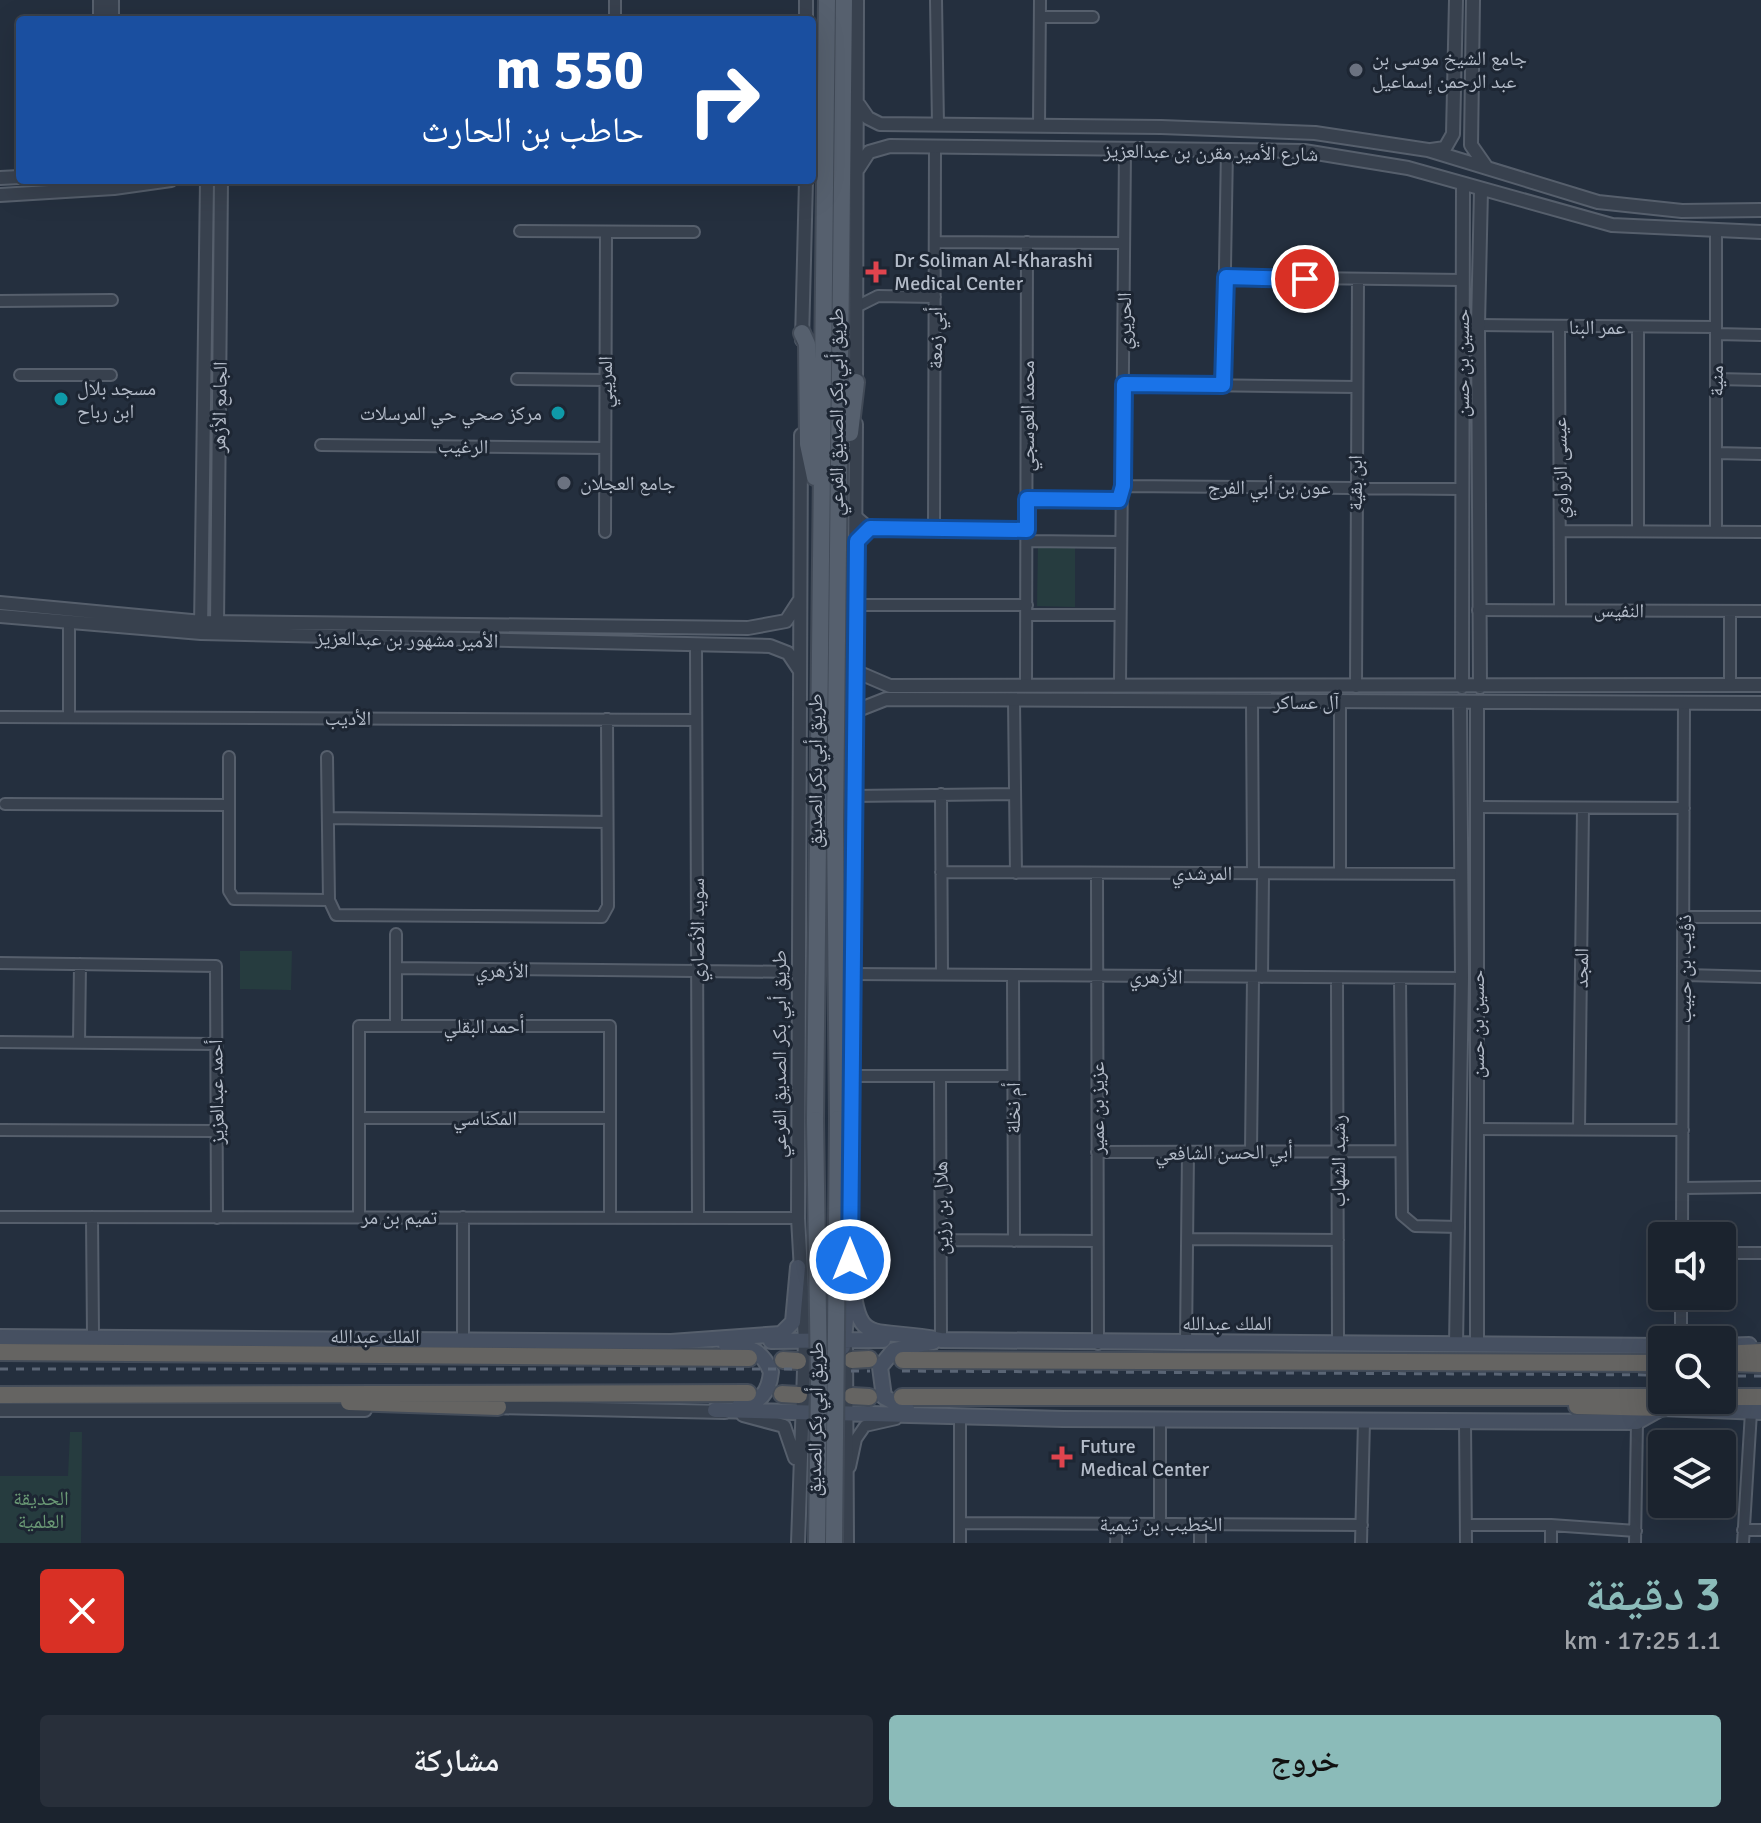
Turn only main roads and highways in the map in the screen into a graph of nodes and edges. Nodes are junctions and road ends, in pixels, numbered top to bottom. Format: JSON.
{"nodes":[{"id":1,"x":827,"y":0,"type":"edge"},
{"id":2,"x":844,"y":0,"type":"edge"},
{"id":3,"x":802,"y":333,"type":"road end"},
{"id":4,"x":856,"y":382,"type":"road end"},
{"id":5,"x":821,"y":493,"type":"junction"},
{"id":6,"x":838,"y":557,"type":"junction"},
{"id":7,"x":850,"y":1260,"type":"joint"},
{"id":8,"x":798,"y":1267,"type":"road end"},
{"id":9,"x":0,"y":1339,"type":"edge"},
{"id":10,"x":846,"y":1340,"type":"junction"},
{"id":11,"x":941,"y":1340,"type":"junction"},
{"id":12,"x":805,"y":1341,"type":"junction"},
{"id":13,"x":671,"y":1342,"type":"junction"},
{"id":14,"x":1761,"y":1345,"type":"edge"},
{"id":15,"x":1648,"y":1346,"type":"edge"},
{"id":16,"x":1736,"y":1346,"type":"edge"},
{"id":17,"x":0,"y":1352,"type":"edge"},
{"id":18,"x":1761,"y":1352,"type":"edge"},
{"id":19,"x":1736,"y":1353,"type":"edge"},
{"id":20,"x":318,"y":1356,"type":"junction"},
{"id":21,"x":749,"y":1358,"type":"dead end"},
{"id":22,"x":903,"y":1360,"type":"dead end"},
{"id":23,"x":1648,"y":1361,"type":"edge"},
{"id":24,"x":1736,"y":1363,"type":"edge"},
{"id":25,"x":1761,"y":1364,"type":"edge"},
{"id":26,"x":822,"y":1372,"type":"junction"},
{"id":27,"x":826,"y":1387,"type":"junction"},
{"id":28,"x":228,"y":1393,"type":"junction"},
{"id":29,"x":748,"y":1393,"type":"dead end"},
{"id":30,"x":0,"y":1396,"type":"edge"},
{"id":31,"x":869,"y":1397,"type":"dead end"},
{"id":32,"x":902,"y":1397,"type":"dead end"},
{"id":33,"x":1736,"y":1401,"type":"edge"},
{"id":34,"x":1648,"y":1403,"type":"edge"},
{"id":35,"x":849,"y":1404,"type":"junction"},
{"id":36,"x":1736,"y":1406,"type":"edge"},
{"id":37,"x":498,"y":1407,"type":"road end"},
{"id":38,"x":1758,"y":1407,"type":"edge"},
{"id":39,"x":804,"y":1413,"type":"junction"},
{"id":40,"x":923,"y":1413,"type":"junction"},
{"id":41,"x":1648,"y":1414,"type":"edge"},
{"id":42,"x":817,"y":1543,"type":"edge"},
{"id":43,"x":834,"y":1543,"type":"edge"}],
"edges":[{"from":1,"to":5,"type":"main road","name":"طريق أبي بكر الصديق"},
{"from":2,"to":6,"type":"main road","name":"طريق أبي بكر الصديق"},
{"from":3,"to":5,"type":"main road"},
{"from":4,"to":6,"type":"main road"},
{"from":5,"to":42,"type":"main road","name":"طريق أبي بكر الصديق","bridge":true},
{"from":6,"to":43,"type":"main road","name":"طريق أبي بكر الصديق","bridge":true},
{"from":7,"to":10,"type":"main road","name":"طريق أبي بكر الصديق الفرعي"},
{"from":7,"to":11,"type":"main road","name":"الملك عبدالله"},
{"from":8,"to":13,"type":"main road"},
{"from":9,"to":13,"type":"main road"},
{"from":9,"to":20,"type":"highway"},
{"from":10,"to":11,"type":"main road"},
{"from":10,"to":12,"type":"main road"},
{"from":10,"to":26,"type":"main road"},
{"from":10,"to":27,"type":"main road"},
{"from":11,"to":15,"type":"main road","name":"الملك عبدالله"},
{"from":11,"to":40,"type":"main road"},
{"from":12,"to":13,"type":"main road"},
{"from":12,"to":26,"type":"main road"},
{"from":13,"to":39,"type":"main road"},
{"from":14,"to":16,"type":"main road"},
{"from":17,"to":20,"type":"highway","name":"الملك عبدالله"},
{"from":18,"to":19,"type":"highway"},
{"from":20,"to":21,"type":"highway","name":"الملك عبدالله"},
{"from":22,"to":23,"type":"highway","name":"الملك عبدالله"},
{"from":24,"to":25,"type":"highway"},
{"from":26,"to":27,"type":"main road"},
{"from":26,"to":39,"type":"main road"},
{"from":27,"to":35,"type":"main road"},
{"from":27,"to":39,"type":"main road"},
{"from":28,"to":29,"type":"highway"},
{"from":28,"to":30,"type":"highway"},
{"from":28,"to":37,"type":"highway"},
{"from":31,"to":35,"type":"highway"},
{"from":32,"to":34,"type":"highway"},
{"from":33,"to":38,"type":"highway"},
{"from":35,"to":39,"type":"main road"},
{"from":35,"to":40,"type":"main road"},
{"from":36,"to":38,"type":"main road"},
{"from":40,"to":41,"type":"main road"}]}
